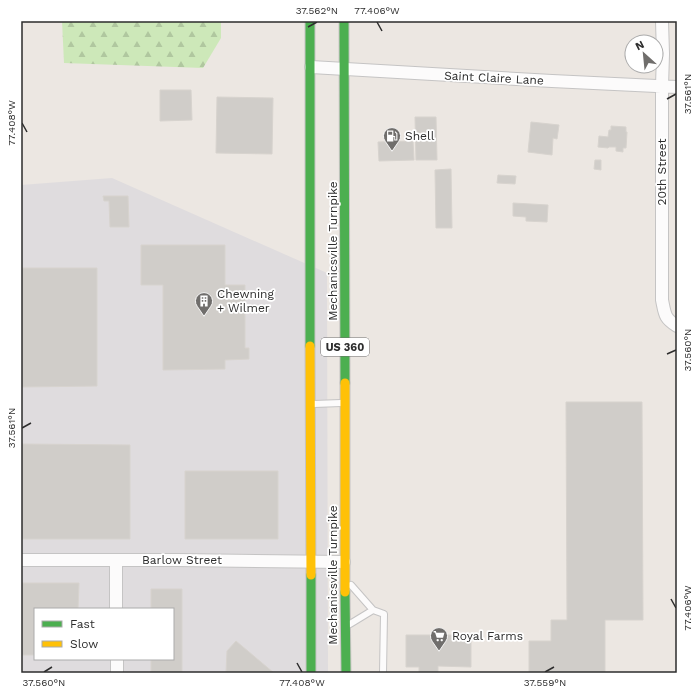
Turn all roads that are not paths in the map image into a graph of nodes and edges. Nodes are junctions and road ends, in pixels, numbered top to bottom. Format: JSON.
{"nodes":[{"id":1,"x":310,"y":21,"type":"edge"},
{"id":2,"x":344,"y":21,"type":"edge"},
{"id":3,"x":662,"y":21,"type":"edge"},
{"id":4,"x":311,"y":67,"type":"junction"},
{"id":5,"x":344,"y":69,"type":"junction"},
{"id":6,"x":662,"y":86,"type":"junction"},
{"id":7,"x":677,"y":87,"type":"edge"},
{"id":8,"x":673,"y":323,"type":"edge"},
{"id":9,"x":345,"y":402,"type":"junction"},
{"id":10,"x":311,"y":404,"type":"junction"},
{"id":11,"x":21,"y":560,"type":"edge"},
{"id":12,"x":116,"y":560,"type":"junction"},
{"id":13,"x":311,"y":562,"type":"junction"},
{"id":14,"x":344,"y":562,"type":"junction"},
{"id":15,"x":344,"y":576,"type":"junction"},
{"id":16,"x":116,"y":608,"type":"edge"},
{"id":17,"x":373,"y":610,"type":"junction"},
{"id":18,"x":345,"y":627,"type":"junction"},
{"id":19,"x":117,"y":660,"type":"edge"},
{"id":20,"x":117,"y":673,"type":"edge"},
{"id":21,"x":311,"y":673,"type":"edge"},
{"id":22,"x":346,"y":673,"type":"edge"},
{"id":23,"x":383,"y":673,"type":"edge"}],
"edges":[{"from":1,"to":4,"type":"highway","name":"Mechanicsville Turnpike","number":"US 360"},
{"from":2,"to":5,"type":"highway","name":"Mechanicsville Turnpike","number":"US 360"},
{"from":3,"to":6,"type":"street","name":"20th Street"},
{"from":4,"to":5,"type":"street","name":"Saint Claire Lane"},
{"from":4,"to":10,"type":"highway","name":"Mechanicsville Turnpike","number":"US 360"},
{"from":5,"to":6,"type":"street","name":"Saint Claire Lane"},
{"from":5,"to":9,"type":"highway","name":"Mechanicsville Turnpike","number":"US 360"},
{"from":6,"to":7,"type":"street","name":"Saint Claire Lane"},
{"from":6,"to":8,"type":"street","name":"20th Street"},
{"from":9,"to":10,"type":"lane"},
{"from":9,"to":14,"type":"highway","name":"Mechanicsville Turnpike","number":"US 360"},
{"from":10,"to":13,"type":"highway","name":"Mechanicsville Turnpike","number":"US 360"},
{"from":11,"to":12,"type":"street","name":"Barlow Street"},
{"from":12,"to":13,"type":"street","name":"Barlow Street"},
{"from":12,"to":16,"type":"street"},
{"from":13,"to":14,"type":"street","name":"Barlow Street"},
{"from":13,"to":21,"type":"highway","name":"Mechanicsville Turnpike","number":"US 360"},
{"from":14,"to":15,"type":"highway","name":"Mechanicsville Turnpike","number":"US 360"},
{"from":15,"to":17,"type":"lane"},
{"from":15,"to":18,"type":"highway","name":"Mechanicsville Turnpike","number":"US 360"},
{"from":17,"to":18,"type":"lane"},
{"from":17,"to":23,"type":"lane"},
{"from":18,"to":22,"type":"highway","name":"Mechanicsville Turnpike","number":"US 360"},
{"from":19,"to":20,"type":"street"}]}
